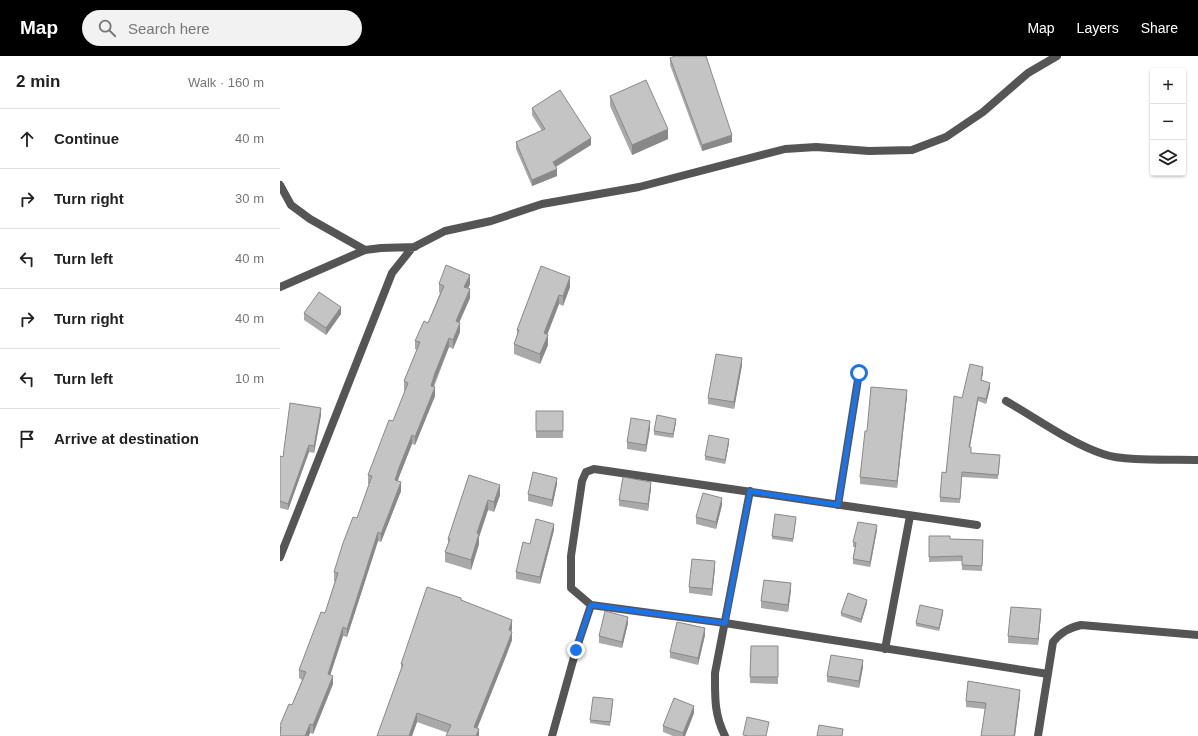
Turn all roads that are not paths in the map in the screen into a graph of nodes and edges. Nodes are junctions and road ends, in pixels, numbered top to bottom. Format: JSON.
{"nodes":[{"id":1,"x":1057,"y":56,"type":"edge"},
{"id":2,"x":280,"y":185,"type":"edge"},
{"id":3,"x":415,"y":247,"type":"junction"},
{"id":4,"x":365,"y":250,"type":"junction"},
{"id":5,"x":280,"y":286,"type":"edge"},
{"id":6,"x":859,"y":373,"type":"dead end"},
{"id":7,"x":1006,"y":401,"type":"dead end"},
{"id":8,"x":1198,"y":460,"type":"edge"},
{"id":9,"x":750,"y":491,"type":"junction"},
{"id":10,"x":838,"y":505,"type":"junction"},
{"id":11,"x":910,"y":516,"type":"junction"},
{"id":12,"x":977,"y":525,"type":"dead end"},
{"id":13,"x":280,"y":557,"type":"edge"},
{"id":14,"x":591,"y":605,"type":"junction"},
{"id":15,"x":725,"y":623,"type":"junction"},
{"id":16,"x":1198,"y":636,"type":"edge"},
{"id":17,"x":884,"y":649,"type":"junction"},
{"id":18,"x":1048,"y":674,"type":"junction"},
{"id":19,"x":552,"y":736,"type":"edge"},
{"id":20,"x":725,"y":736,"type":"edge"},
{"id":21,"x":1038,"y":736,"type":"edge"}],
"edges":[{"from":1,"to":3,"type":"street"},
{"from":2,"to":4,"type":"street"},
{"from":3,"to":4,"type":"street"},
{"from":3,"to":13,"type":"street"},
{"from":4,"to":5,"type":"street"},
{"from":6,"to":10,"type":"street"},
{"from":7,"to":8,"type":"street"},
{"from":9,"to":10,"type":"street"},
{"from":9,"to":14,"type":"street"},
{"from":9,"to":15,"type":"street"},
{"from":10,"to":11,"type":"street"},
{"from":11,"to":12,"type":"street"},
{"from":11,"to":17,"type":"street"},
{"from":14,"to":15,"type":"street"},
{"from":14,"to":19,"type":"street"},
{"from":15,"to":17,"type":"street"},
{"from":15,"to":20,"type":"street"},
{"from":16,"to":18,"type":"street"},
{"from":17,"to":18,"type":"street"},
{"from":18,"to":21,"type":"street"}]}
